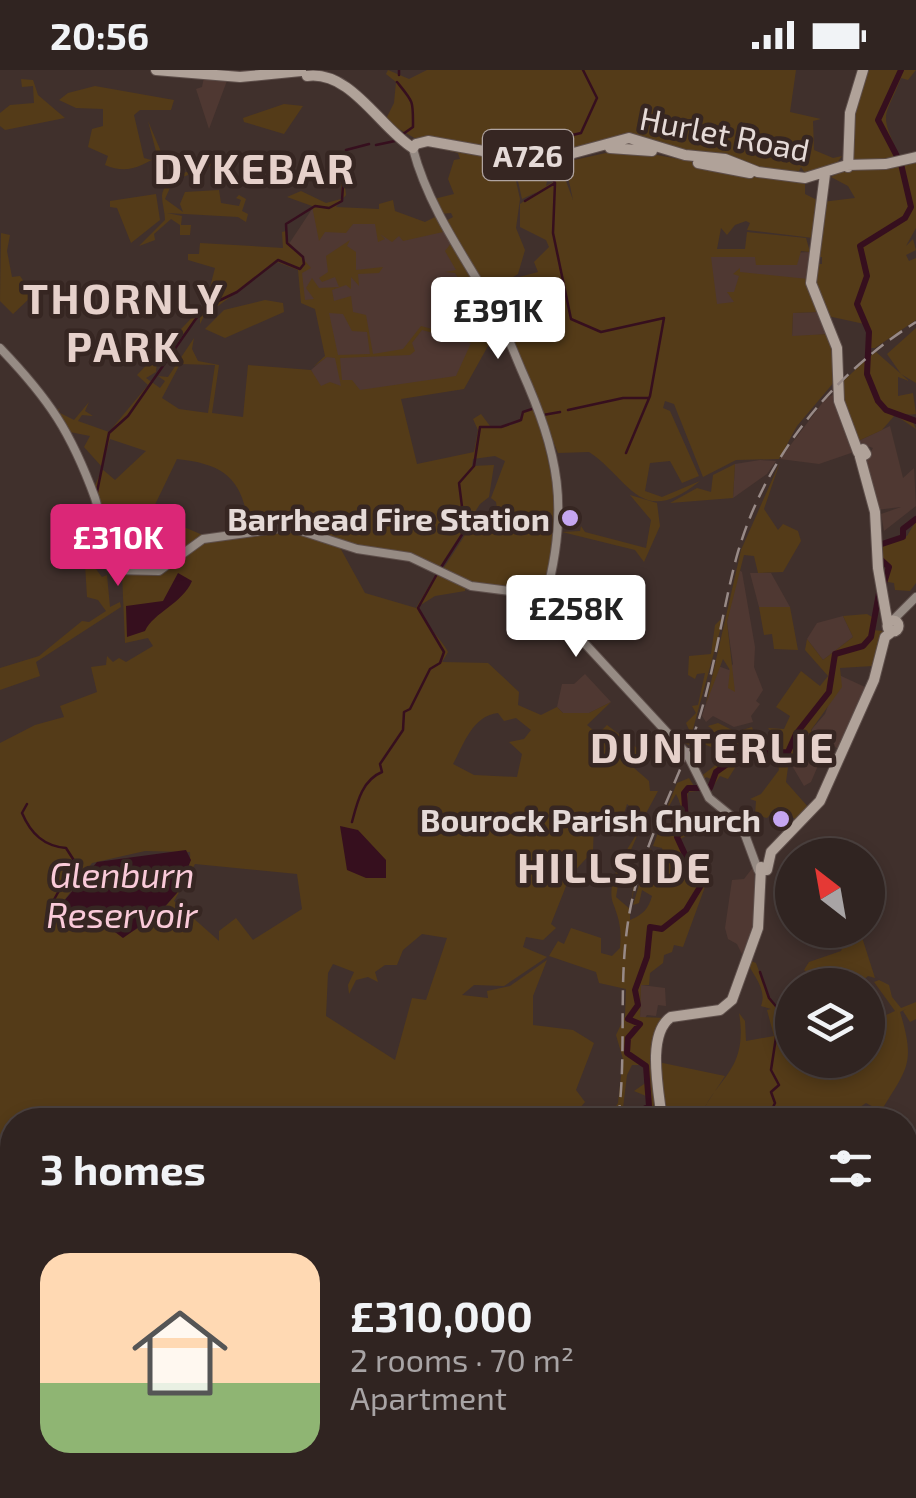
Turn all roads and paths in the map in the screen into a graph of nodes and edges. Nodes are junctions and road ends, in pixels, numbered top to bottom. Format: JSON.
{"nodes":[{"id":1,"x":156,"y":70,"type":"edge"},
{"id":2,"x":865,"y":70,"type":"edge"},
{"id":3,"x":305,"y":72,"type":"edge"},
{"id":4,"x":416,"y":148,"type":"junction"},
{"id":5,"x":847,"y":150,"type":"junction"},
{"id":6,"x":916,"y":158,"type":"edge"},
{"id":7,"x":849,"y":166,"type":"junction"},
{"id":8,"x":828,"y":174,"type":"junction"},
{"id":9,"x":0,"y":348,"type":"edge"},
{"id":10,"x":916,"y":597,"type":"edge"},
{"id":11,"x":545,"y":599,"type":"junction"},
{"id":12,"x":892,"y":625,"type":"junction"},
{"id":13,"x":760,"y":870,"type":"junction"},
{"id":14,"x":661,"y":1108,"type":"edge"}],
"edges":[{"from":1,"to":3,"type":"main road"},
{"from":2,"to":5,"type":"main road"},
{"from":3,"to":4,"type":"main road"},
{"from":4,"to":8,"type":"main road","name":"Hurlet Road","number":"A726"},
{"from":4,"to":11,"type":"main road"},
{"from":5,"to":7,"type":"main road"},
{"from":5,"to":8,"type":"main road"},
{"from":6,"to":7,"type":"main road","number":"A726"},
{"from":7,"to":8,"type":"main road","name":"Hurlet Road","number":"A726"},
{"from":8,"to":12,"type":"main road"},
{"from":9,"to":11,"type":"main road"},
{"from":10,"to":12,"type":"main road"},
{"from":11,"to":13,"type":"main road"},
{"from":12,"to":13,"type":"main road"},
{"from":13,"to":14,"type":"main road"}]}
